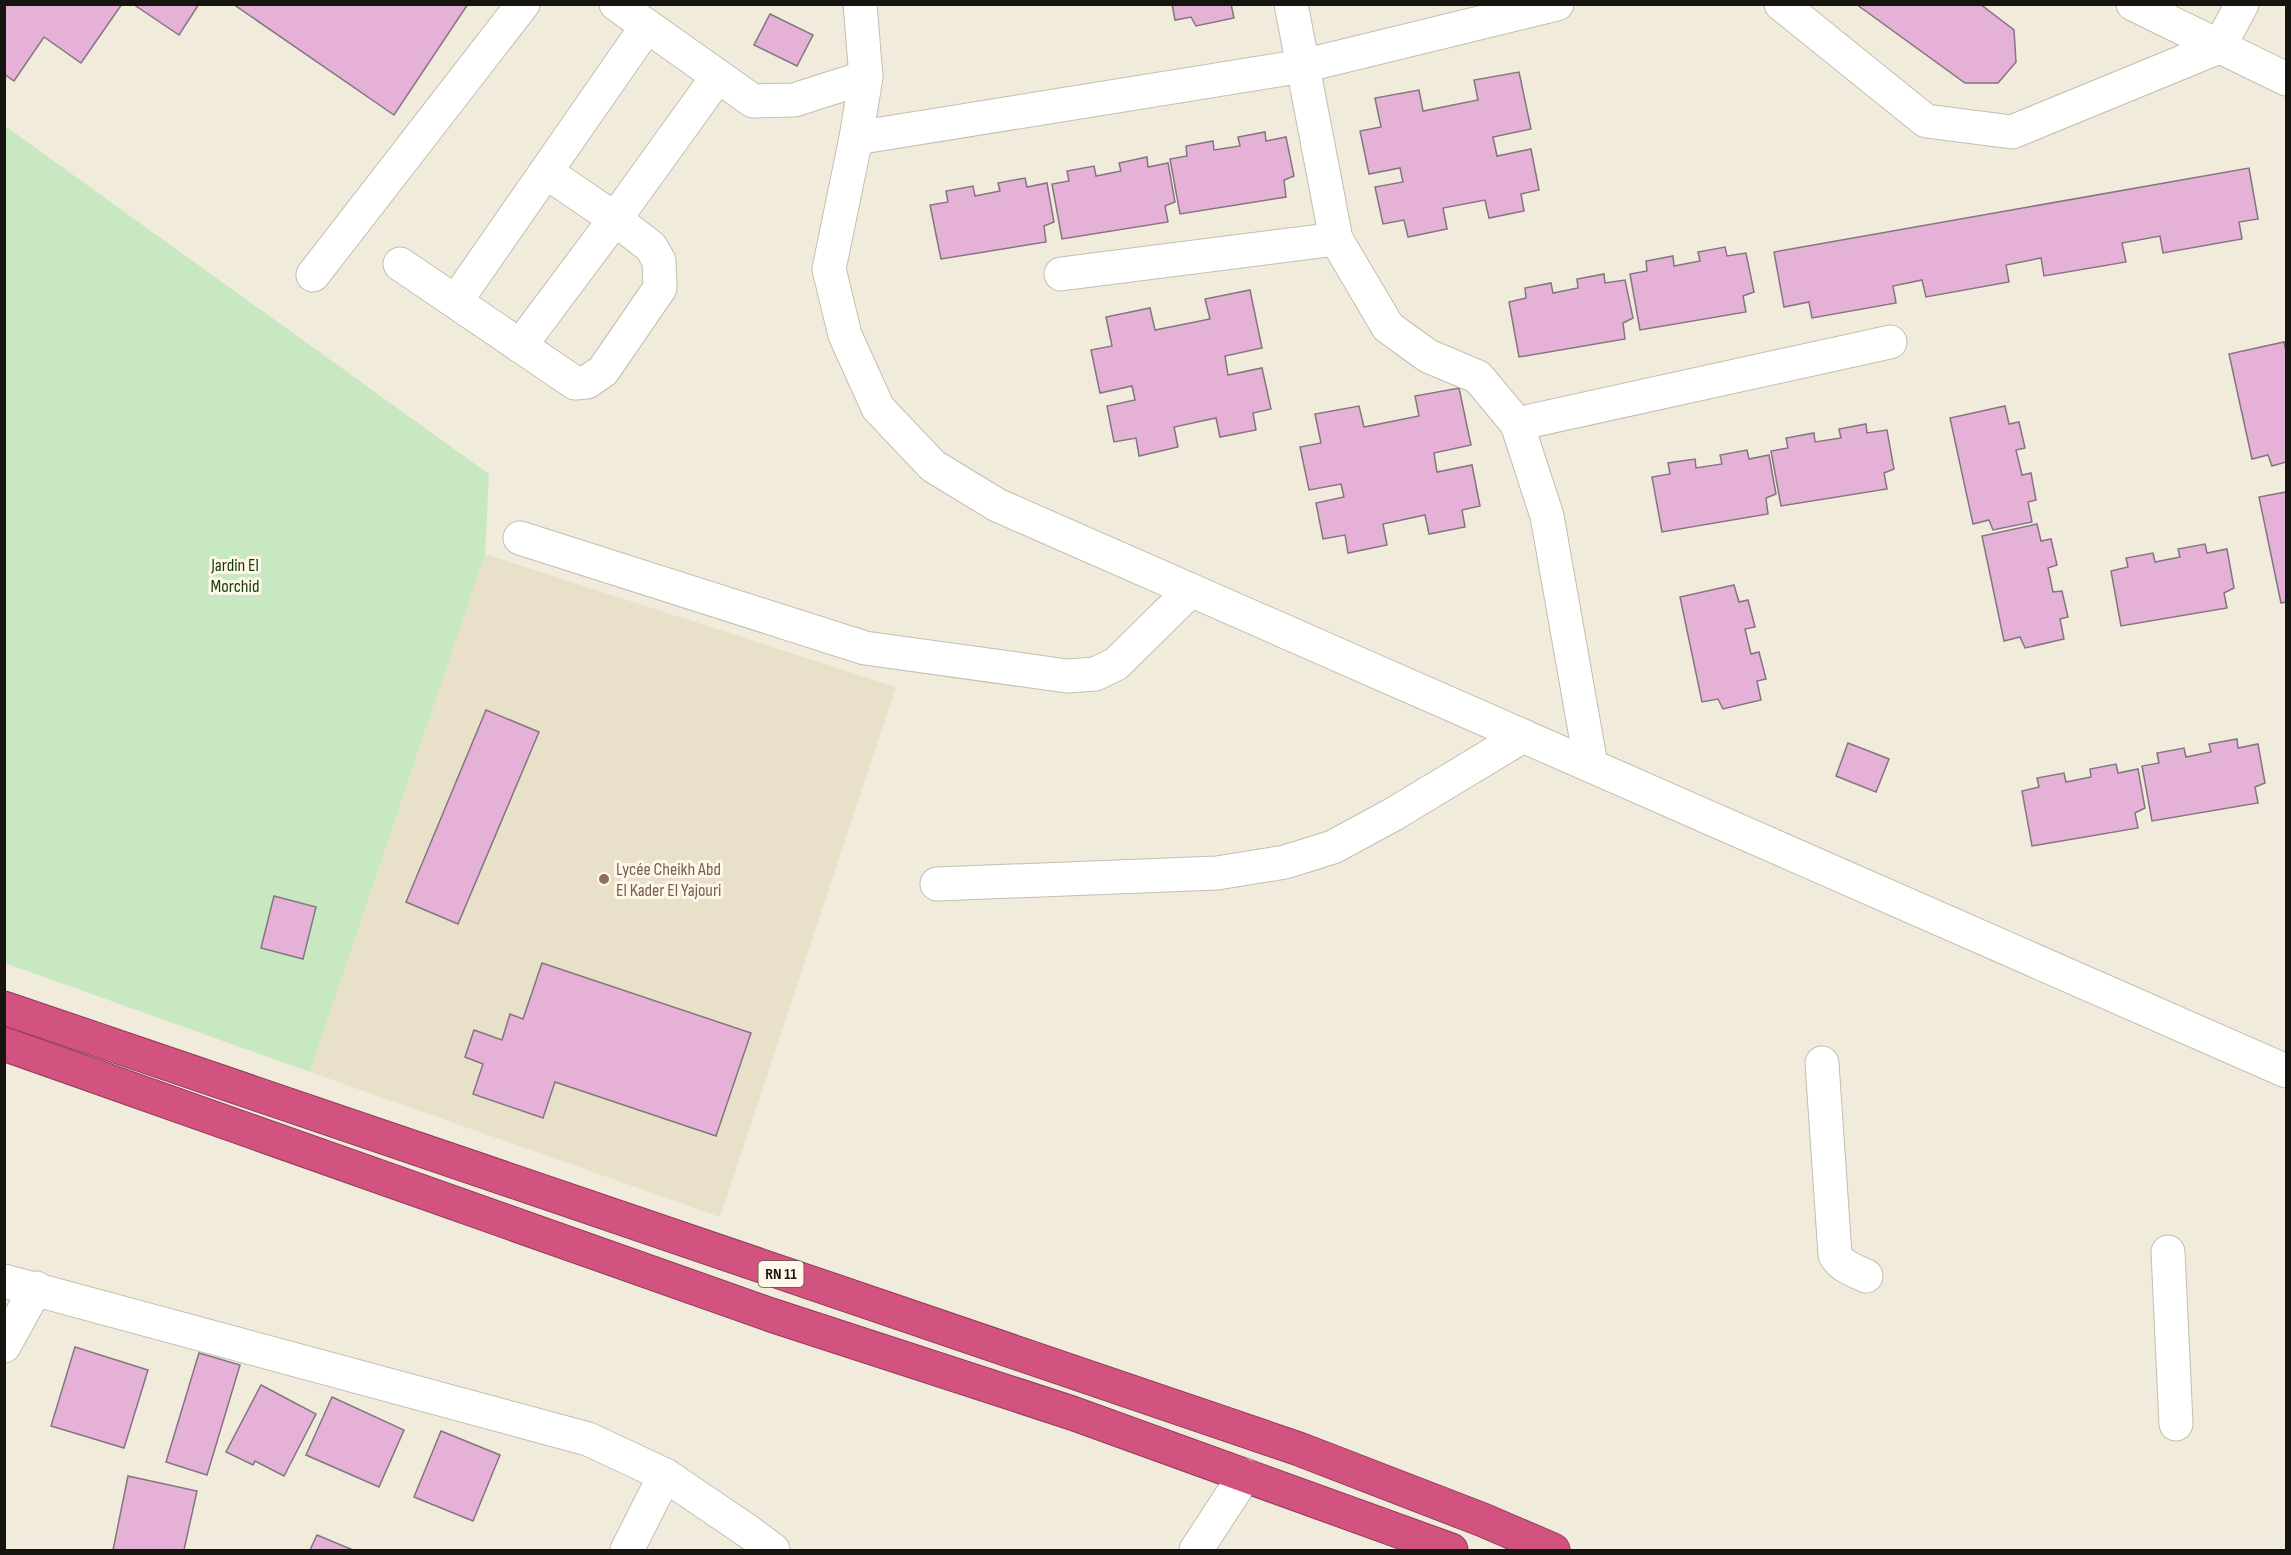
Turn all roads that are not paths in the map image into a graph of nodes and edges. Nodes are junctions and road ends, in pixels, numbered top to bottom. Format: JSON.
{"nodes":[{"id":1,"x":523,"y":4,"type":"edge"},
{"id":2,"x":616,"y":4,"type":"edge"},
{"id":3,"x":860,"y":4,"type":"edge"},
{"id":4,"x":1291,"y":4,"type":"edge"},
{"id":5,"x":1557,"y":4,"type":"edge"},
{"id":6,"x":1782,"y":4,"type":"edge"},
{"id":7,"x":2133,"y":4,"type":"edge"},
{"id":8,"x":2242,"y":4,"type":"edge"},
{"id":9,"x":647,"y":26,"type":"junction"},
{"id":10,"x":2219,"y":47,"type":"junction"},
{"id":11,"x":1303,"y":66,"type":"junction"},
{"id":12,"x":718,"y":76,"type":"junction"},
{"id":13,"x":866,"y":77,"type":"junction"},
{"id":14,"x":2286,"y":79,"type":"edge"},
{"id":15,"x":856,"y":138,"type":"junction"},
{"id":16,"x":546,"y":172,"type":"junction"},
{"id":17,"x":615,"y":219,"type":"junction"},
{"id":18,"x":1336,"y":239,"type":"junction"},
{"id":19,"x":400,"y":264,"type":"dead end"},
{"id":20,"x":1061,"y":274,"type":"dead end"},
{"id":21,"x":314,"y":275,"type":"dead end"},
{"id":22,"x":456,"y":301,"type":"junction"},
{"id":23,"x":1890,"y":342,"type":"dead end"},
{"id":24,"x":520,"y":346,"type":"junction"},
{"id":25,"x":1517,"y":424,"type":"junction"},
{"id":26,"x":519,"y":538,"type":"dead end"},
{"id":27,"x":1191,"y":590,"type":"junction"},
{"id":28,"x":1523,"y":736,"type":"junction"},
{"id":29,"x":1591,"y":765,"type":"junction"},
{"id":30,"x":937,"y":884,"type":"dead end"},
{"id":31,"x":4,"y":1008,"type":"edge"},
{"id":32,"x":4,"y":1044,"type":"edge"},
{"id":33,"x":1822,"y":1063,"type":"dead end"},
{"id":34,"x":2286,"y":1071,"type":"edge"},
{"id":35,"x":2168,"y":1252,"type":"dead end"},
{"id":36,"x":1866,"y":1276,"type":"dead end"},
{"id":37,"x":4,"y":1281,"type":"edge"},
{"id":38,"x":36,"y":1288,"type":"junction"},
{"id":39,"x":4,"y":1346,"type":"edge"},
{"id":40,"x":2176,"y":1424,"type":"dead end"},
{"id":41,"x":665,"y":1475,"type":"junction"},
{"id":42,"x":1245,"y":1475,"type":"junction"},
{"id":43,"x":627,"y":1551,"type":"edge"},
{"id":44,"x":772,"y":1551,"type":"edge"},
{"id":45,"x":1196,"y":1551,"type":"edge"},
{"id":46,"x":1451,"y":1551,"type":"edge"},
{"id":47,"x":1553,"y":1551,"type":"edge"}],
"edges":[{"from":1,"to":21,"type":"street"},
{"from":2,"to":9,"type":"street"},
{"from":3,"to":13,"type":"street"},
{"from":4,"to":11,"type":"street"},
{"from":5,"to":11,"type":"street"},
{"from":6,"to":10,"type":"street"},
{"from":7,"to":10,"type":"street"},
{"from":8,"to":10,"type":"street"},
{"from":9,"to":12,"type":"street"},
{"from":9,"to":16,"type":"street"},
{"from":10,"to":14,"type":"street"},
{"from":11,"to":15,"type":"street"},
{"from":11,"to":18,"type":"street"},
{"from":12,"to":13,"type":"street"},
{"from":12,"to":17,"type":"street"},
{"from":13,"to":15,"type":"street"},
{"from":15,"to":27,"type":"street"},
{"from":16,"to":17,"type":"street"},
{"from":16,"to":22,"type":"street"},
{"from":17,"to":24,"type":"street"},
{"from":17,"to":24,"type":"street"},
{"from":18,"to":20,"type":"street"},
{"from":18,"to":25,"type":"street"},
{"from":19,"to":22,"type":"street"},
{"from":22,"to":24,"type":"street"},
{"from":23,"to":25,"type":"street"},
{"from":25,"to":29,"type":"street"},
{"from":26,"to":27,"type":"street"},
{"from":27,"to":28,"type":"street"},
{"from":28,"to":29,"type":"street"},
{"from":28,"to":30,"type":"street"},
{"from":29,"to":34,"type":"street"},
{"from":31,"to":47,"type":"highway","number":"RN 11"},
{"from":32,"to":42,"type":"highway","number":"RN 11"},
{"from":33,"to":36,"type":"street"},
{"from":35,"to":40,"type":"street"},
{"from":37,"to":38,"type":"street"},
{"from":38,"to":39,"type":"street"},
{"from":38,"to":41,"type":"street"},
{"from":41,"to":43,"type":"street"},
{"from":41,"to":44,"type":"street"},
{"from":42,"to":45,"type":"street"},
{"from":42,"to":46,"type":"highway","number":"RN 11"}]}
